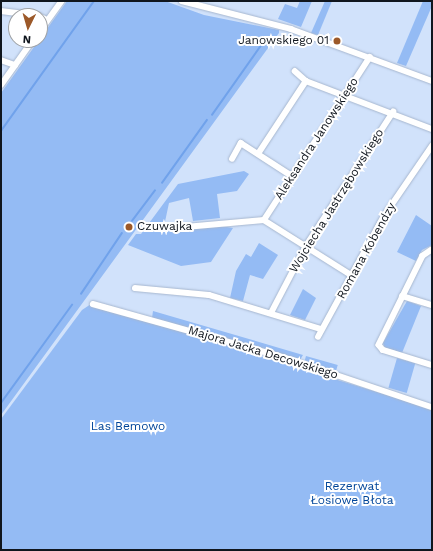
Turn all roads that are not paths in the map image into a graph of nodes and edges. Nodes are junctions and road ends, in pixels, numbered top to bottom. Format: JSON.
{"nodes":[{"id":1,"x":62,"y":1,"type":"edge"},
{"id":2,"x":182,"y":1,"type":"edge"},
{"id":3,"x":48,"y":19,"type":"edge"},
{"id":4,"x":27,"y":48,"type":"edge"},
{"id":5,"x":370,"y":57,"type":"junction"},
{"id":6,"x":1,"y":60,"type":"edge"},
{"id":7,"x":15,"y":65,"type":"junction"},
{"id":8,"x":295,"y":71,"type":"dead end"},
{"id":9,"x":306,"y":81,"type":"junction"},
{"id":10,"x":432,"y":81,"type":"edge"},
{"id":11,"x":1,"y":85,"type":"edge"},
{"id":12,"x":346,"y":95,"type":"junction"},
{"id":13,"x":393,"y":112,"type":"junction"},
{"id":14,"x":432,"y":129,"type":"edge"},
{"id":15,"x":432,"y":146,"type":"edge"},
{"id":16,"x":258,"y":154,"type":"junction"},
{"id":17,"x":232,"y":159,"type":"dead end"},
{"id":18,"x":292,"y":176,"type":"junction"},
{"id":19,"x":264,"y":220,"type":"junction"},
{"id":20,"x":174,"y":228,"type":"dead end"},
{"id":21,"x":306,"y":246,"type":"junction"},
{"id":22,"x":432,"y":250,"type":"edge"},
{"id":23,"x":353,"y":276,"type":"junction"},
{"id":24,"x":135,"y":288,"type":"dead end"},
{"id":25,"x":402,"y":296,"type":"junction"},
{"id":26,"x":93,"y":304,"type":"dead end"},
{"id":27,"x":432,"y":305,"type":"edge"},
{"id":28,"x":271,"y":313,"type":"junction"},
{"id":29,"x":321,"y":329,"type":"junction"},
{"id":30,"x":318,"y":337,"type":"dead end"},
{"id":31,"x":432,"y":365,"type":"edge"},
{"id":32,"x":432,"y":407,"type":"edge"}],
"edges":[{"from":1,"to":3,"type":"street"},
{"from":2,"to":5,"type":"street"},
{"from":4,"to":7,"type":"street"},
{"from":5,"to":10,"type":"street"},
{"from":5,"to":12,"type":"street","name":"Aleksandra Janowskiego"},
{"from":6,"to":7,"type":"street"},
{"from":7,"to":11,"type":"street"},
{"from":8,"to":9,"type":"street"},
{"from":9,"to":12,"type":"street"},
{"from":9,"to":16,"type":"street"},
{"from":12,"to":13,"type":"street"},
{"from":12,"to":18,"type":"street","name":"Aleksandra Janowskiego"},
{"from":13,"to":14,"type":"street"},
{"from":13,"to":21,"type":"street","name":"Wojciecha Jastrzębowskiego"},
{"from":15,"to":23,"type":"street","name":"Romana Kobendzy"},
{"from":16,"to":17,"type":"street"},
{"from":16,"to":18,"type":"street"},
{"from":18,"to":19,"type":"street","name":"Aleksandra Janowskiego"},
{"from":19,"to":20,"type":"street"},
{"from":19,"to":21,"type":"street"},
{"from":21,"to":23,"type":"street"},
{"from":21,"to":28,"type":"street","name":"Wojciecha Jastrzębowskiego"},
{"from":22,"to":25,"type":"street"},
{"from":23,"to":29,"type":"street","name":"Romana Kobendzy"},
{"from":24,"to":28,"type":"street"},
{"from":25,"to":27,"type":"street"},
{"from":25,"to":31,"type":"street"},
{"from":26,"to":32,"type":"street","name":"Majora Jacka Decowskiego"},
{"from":28,"to":29,"type":"street"},
{"from":29,"to":30,"type":"street","name":"Romana Kobendzy"}]}
